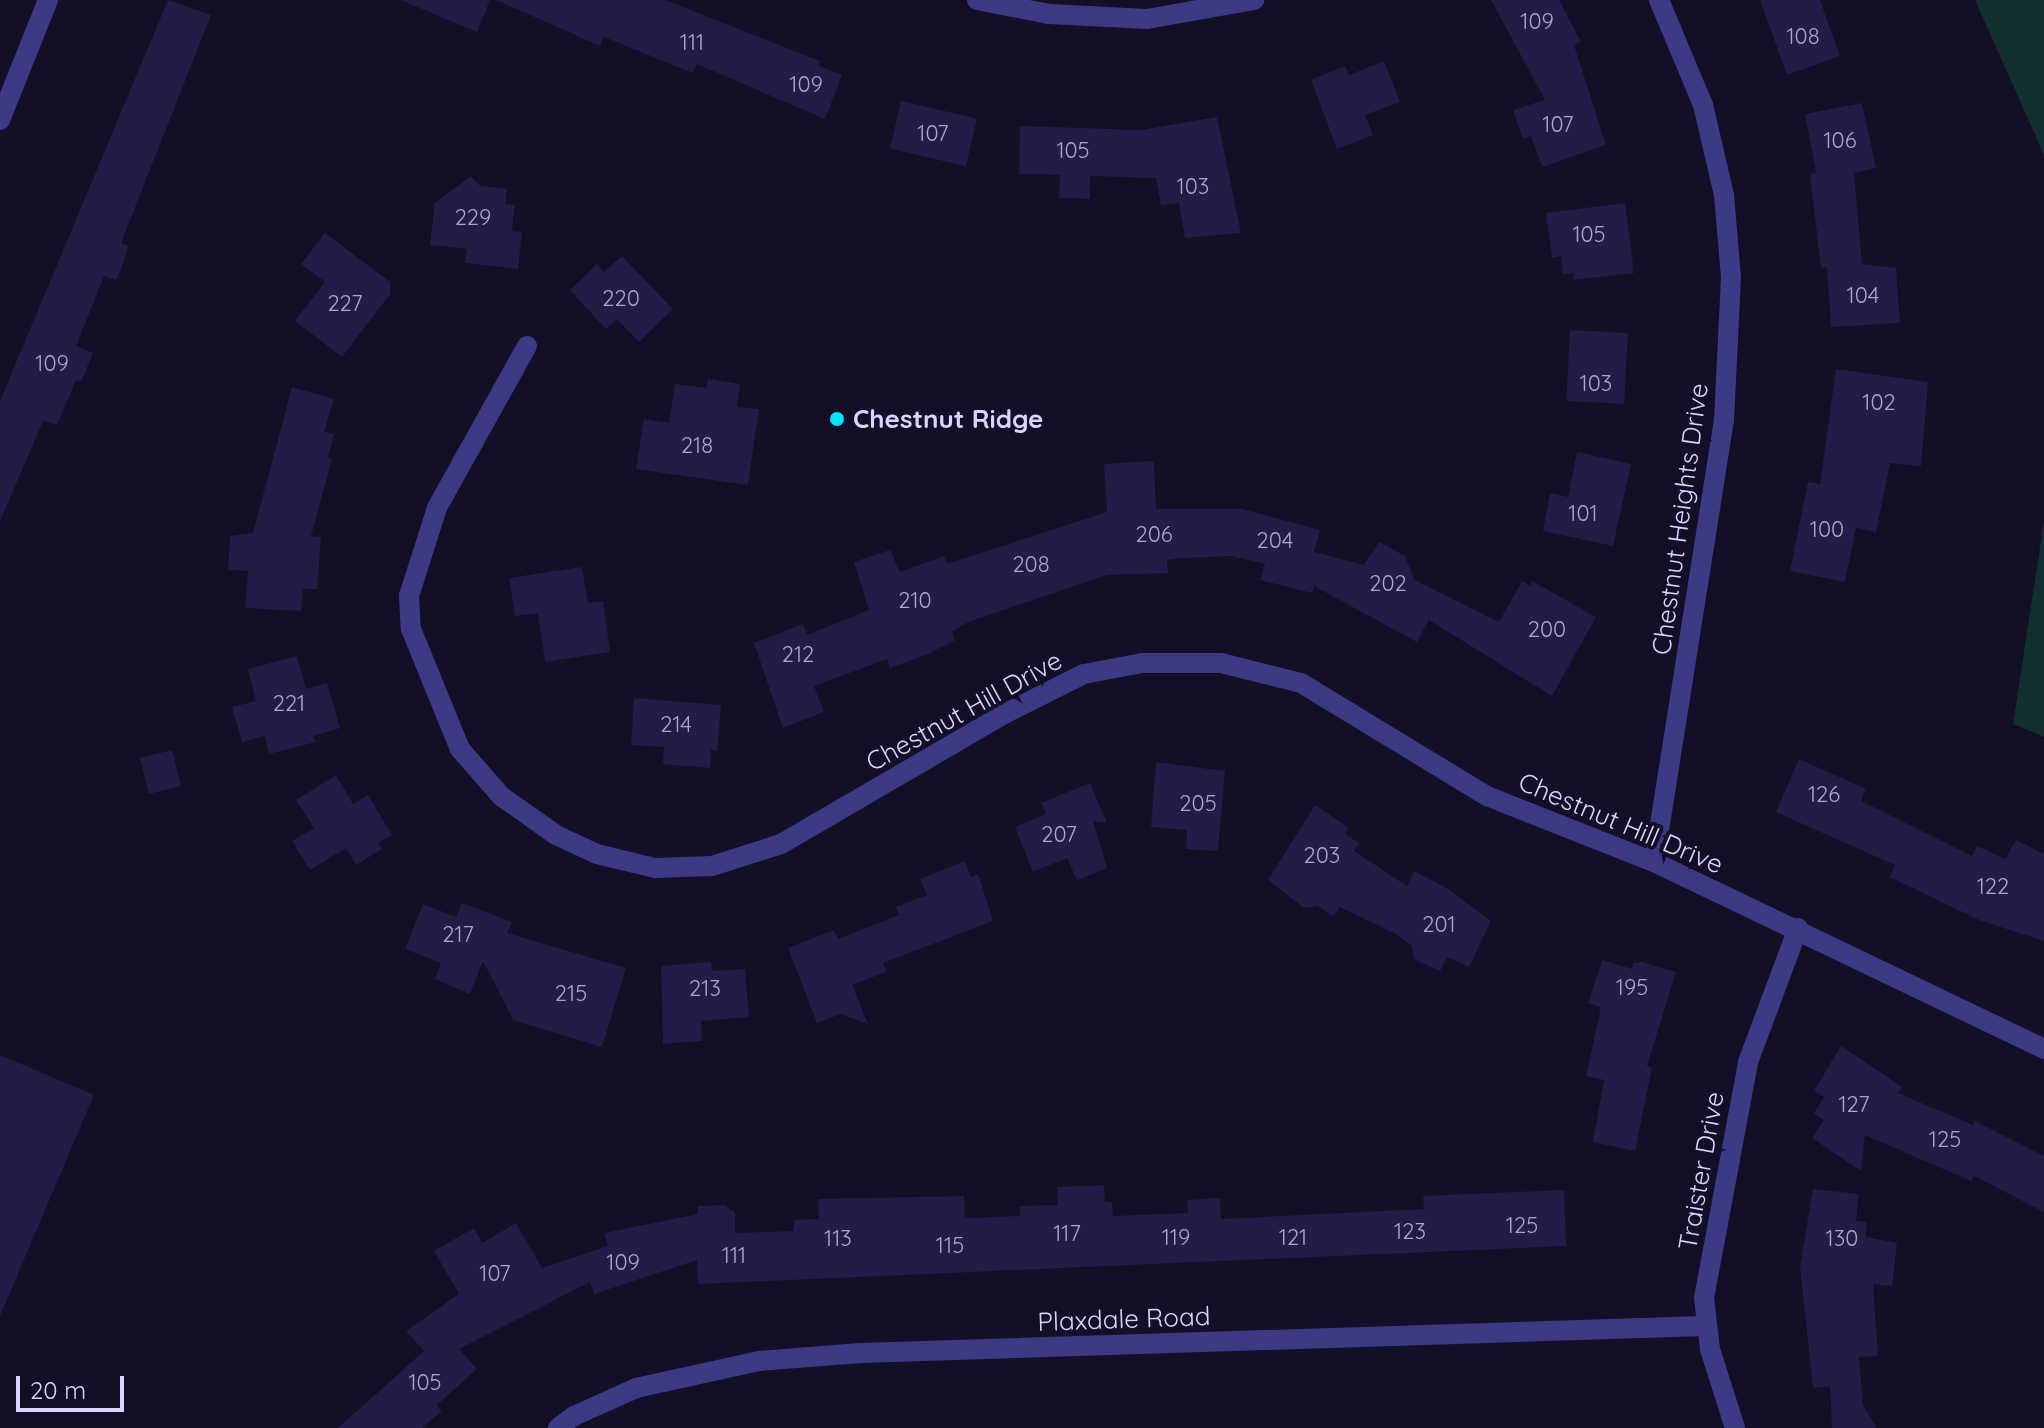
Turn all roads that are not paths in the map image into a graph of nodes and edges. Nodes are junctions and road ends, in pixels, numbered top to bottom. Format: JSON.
{"nodes":[{"id":1,"x":48,"y":0,"type":"edge"},
{"id":2,"x":977,"y":0,"type":"edge"},
{"id":3,"x":1254,"y":0,"type":"edge"},
{"id":4,"x":1659,"y":0,"type":"edge"},
{"id":5,"x":0,"y":120,"type":"edge"},
{"id":6,"x":527,"y":346,"type":"dead end"},
{"id":7,"x":1654,"y":862,"type":"junction"},
{"id":8,"x":1798,"y":928,"type":"junction"},
{"id":9,"x":2044,"y":1049,"type":"edge"},
{"id":10,"x":1705,"y":1326,"type":"junction"},
{"id":11,"x":558,"y":1428,"type":"edge"},
{"id":12,"x":1735,"y":1428,"type":"edge"}],
"edges":[{"from":1,"to":5,"type":"street"},
{"from":2,"to":3,"type":"street"},
{"from":4,"to":7,"type":"street","name":"Chestnut Heights Drive"},
{"from":6,"to":7,"type":"street","name":"Chestnut Hill Drive"},
{"from":7,"to":8,"type":"street","name":"Chestnut Hill Drive"},
{"from":8,"to":9,"type":"street","name":"Chestnut Hill Drive"},
{"from":8,"to":10,"type":"street","name":"Traister Drive"},
{"from":10,"to":11,"type":"street","name":"Plaxdale Road"},
{"from":10,"to":12,"type":"street","name":"Traister Drive"}]}
